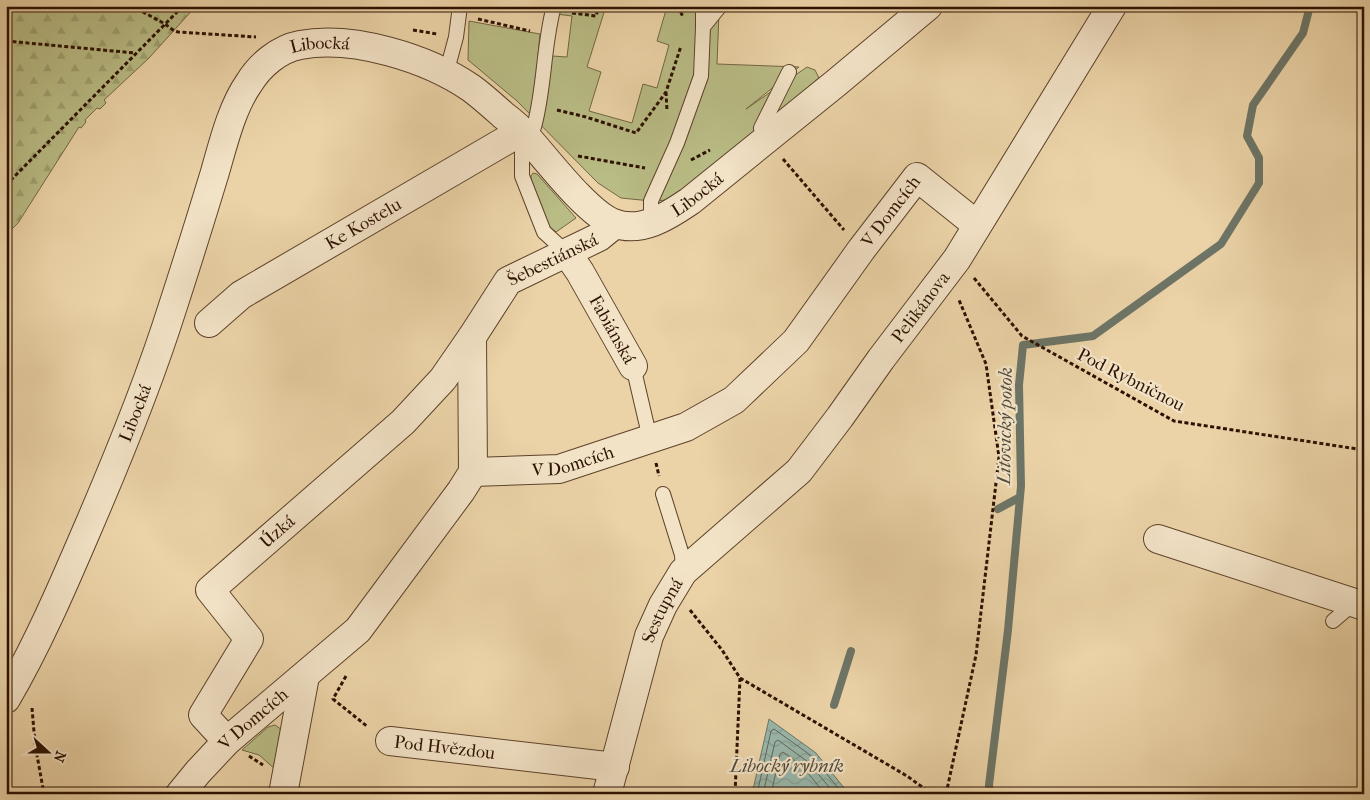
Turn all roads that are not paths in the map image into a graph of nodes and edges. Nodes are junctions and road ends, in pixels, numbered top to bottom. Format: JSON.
{"nodes":[{"id":1,"x":460,"y":6,"type":"edge"},
{"id":2,"x":703,"y":6,"type":"edge"},
{"id":3,"x":720,"y":6,"type":"edge"},
{"id":4,"x":928,"y":6,"type":"edge"},
{"id":5,"x":1112,"y":6,"type":"edge"},
{"id":6,"x":554,"y":8,"type":"edge"},
{"id":7,"x":703,"y":27,"type":"junction"},
{"id":8,"x":789,"y":72,"type":"dead end"},
{"id":9,"x":446,"y":74,"type":"junction"},
{"id":10,"x":522,"y":131,"type":"junction"},
{"id":11,"x":773,"y":145,"type":"junction"},
{"id":12,"x":615,"y":224,"type":"junction"},
{"id":13,"x":651,"y":224,"type":"junction"},
{"id":14,"x":977,"y":225,"type":"junction"},
{"id":15,"x":567,"y":253,"type":"junction"},
{"id":16,"x":209,"y":323,"type":"dead end"},
{"id":17,"x":472,"y":337,"type":"junction"},
{"id":18,"x":633,"y":366,"type":"joint"},
{"id":19,"x":650,"y":439,"type":"junction"},
{"id":20,"x":473,"y":472,"type":"junction"},
{"id":21,"x":663,"y":494,"type":"dead end"},
{"id":22,"x":1158,"y":538,"type":"dead end"},
{"id":23,"x":683,"y":572,"type":"junction"},
{"id":24,"x":1359,"y":604,"type":"edge"},
{"id":25,"x":1333,"y":621,"type":"dead end"},
{"id":26,"x":305,"y":676,"type":"junction"},
{"id":27,"x":19,"y":699,"type":"edge"},
{"id":28,"x":390,"y":741,"type":"road end"},
{"id":29,"x":236,"y":748,"type":"junction"},
{"id":30,"x":615,"y":767,"type":"junction"},
{"id":31,"x":180,"y":794,"type":"edge"},
{"id":32,"x":283,"y":794,"type":"edge"},
{"id":33,"x":607,"y":794,"type":"edge"}],
"edges":[{"from":1,"to":9,"type":"lane"},
{"from":2,"to":7,"type":"lane"},
{"from":3,"to":7,"type":"lane"},
{"from":4,"to":11,"type":"street","name":"Libocká"},
{"from":5,"to":14,"type":"street","name":"Pelikánova"},
{"from":6,"to":10,"type":"lane"},
{"from":7,"to":13,"type":"lane"},
{"from":8,"to":11,"type":"lane"},
{"from":9,"to":10,"type":"street","name":"Libocká"},
{"from":9,"to":27,"type":"street","name":"Libocká"},
{"from":10,"to":12,"type":"street","name":"Libocká"},
{"from":10,"to":15,"type":"lane"},
{"from":10,"to":16,"type":"street","name":"Ke Kostelu"},
{"from":11,"to":13,"type":"street","name":"Libocká"},
{"from":12,"to":13,"type":"street","name":"Libocká"},
{"from":12,"to":15,"type":"street","name":"Šebestiánská"},
{"from":14,"to":19,"type":"street","name":"V Domcích"},
{"from":14,"to":23,"type":"street","name":"Pelikánova"},
{"from":15,"to":17,"type":"street","name":"Šebestiánská"},
{"from":15,"to":18,"type":"street","name":"Fabiánská"},
{"from":17,"to":20,"type":"street"},
{"from":17,"to":29,"type":"street","name":"Úzká"},
{"from":18,"to":19,"type":"lane","name":"Fabiánská"},
{"from":19,"to":20,"type":"street","name":"V Domcích"},
{"from":20,"to":26,"type":"street","name":"V Domcích"},
{"from":21,"to":23,"type":"lane"},
{"from":22,"to":24,"type":"street"},
{"from":23,"to":30,"type":"street","name":"Sestupná"},
{"from":24,"to":25,"type":"lane"},
{"from":26,"to":29,"type":"street","name":"V Domcích"},
{"from":26,"to":32,"type":"street"},
{"from":28,"to":30,"type":"street","name":"Pod Hvězdou"},
{"from":29,"to":31,"type":"street","name":"V Domcích"},
{"from":30,"to":33,"type":"street","name":"Sestupná"}]}
